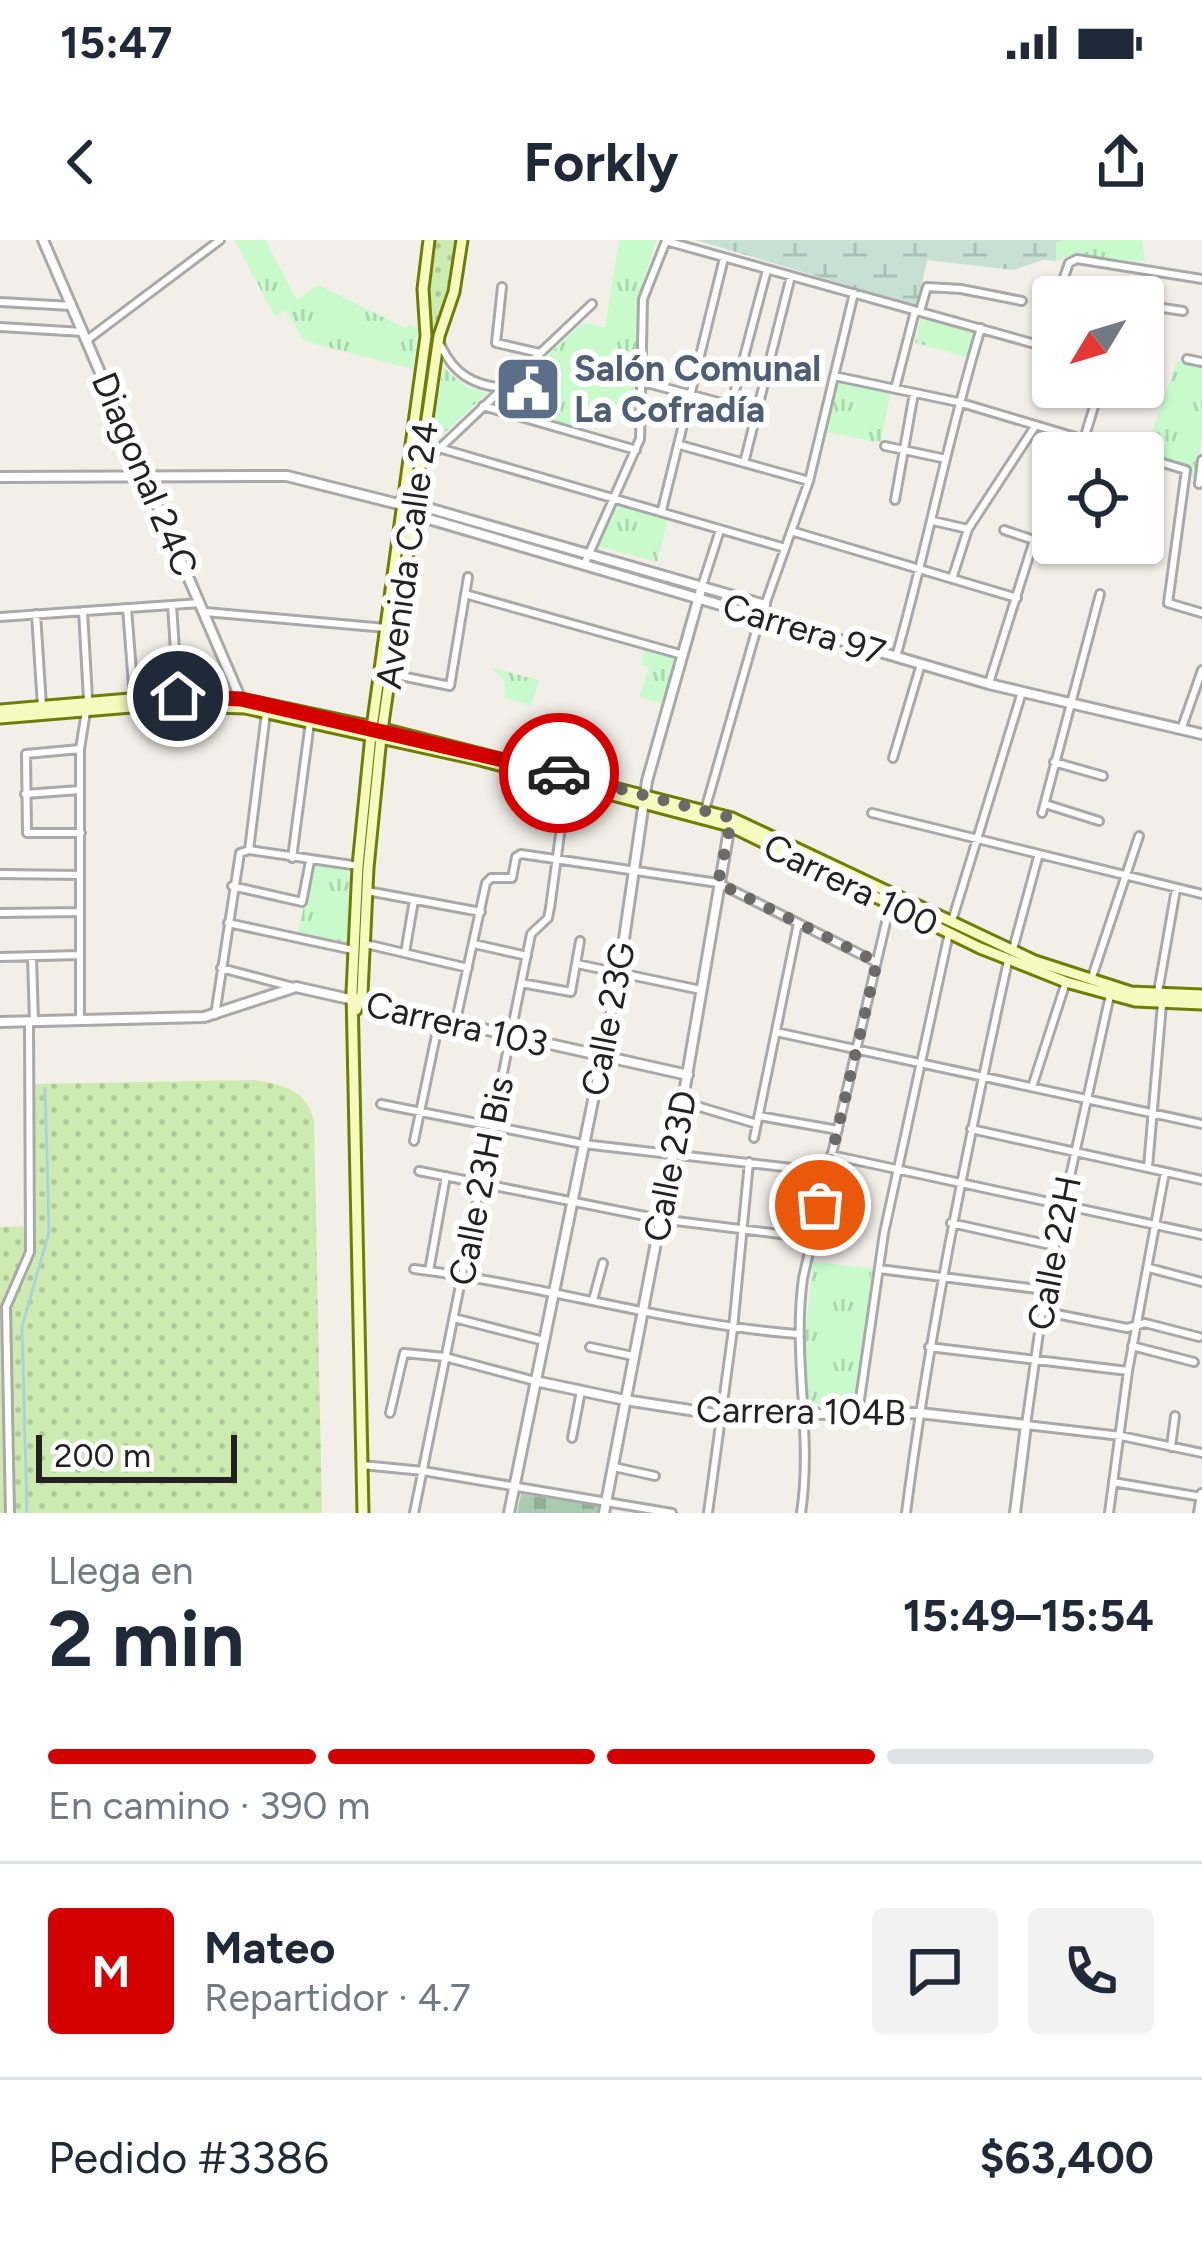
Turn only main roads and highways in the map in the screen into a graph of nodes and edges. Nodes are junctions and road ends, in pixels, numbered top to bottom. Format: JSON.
{"nodes":[{"id":1,"x":429,"y":240,"type":"edge"},
{"id":2,"x":462,"y":240,"type":"edge"},
{"id":3,"x":424,"y":436,"type":"junction"},
{"id":4,"x":439,"y":448,"type":"road end"},
{"id":5,"x":408,"y":507,"type":"junction"},
{"id":6,"x":243,"y":704,"type":"junction"},
{"id":7,"x":85,"y":707,"type":"junction"},
{"id":8,"x":0,"y":714,"type":"edge"},
{"id":9,"x":377,"y":732,"type":"junction"},
{"id":10,"x":645,"y":799,"type":"junction"},
{"id":11,"x":731,"y":822,"type":"junction"},
{"id":12,"x":363,"y":867,"type":"junction"},
{"id":13,"x":950,"y":929,"type":"junction"},
{"id":14,"x":360,"y":947,"type":"junction"},
{"id":15,"x":1010,"y":956,"type":"junction"},
{"id":16,"x":1160,"y":999,"type":"junction"},
{"id":17,"x":1202,"y":999,"type":"edge"},
{"id":18,"x":363,"y":1513,"type":"edge"}],
"edges":[{"from":1,"to":5,"type":"main road","name":"Avenida Calle 24"},
{"from":2,"to":3,"type":"main road","name":"Avenida Calle 24"},
{"from":3,"to":4,"type":"main road"},
{"from":3,"to":5,"type":"main road","name":"Avenida Calle 24"},
{"from":5,"to":9,"type":"main road","name":"Avenida Calle 24"},
{"from":5,"to":9,"type":"main road","name":"Avenida Calle 24"},
{"from":6,"to":7,"type":"main road","name":"Carrera 100"},
{"from":6,"to":7,"type":"main road","name":"Carrera 100"},
{"from":6,"to":9,"type":"main road","name":"Carrera 100"},
{"from":6,"to":9,"type":"main road","name":"Carrera 100"},
{"from":7,"to":8,"type":"main road","name":"Carrera 100"},
{"from":7,"to":8,"type":"main road","name":"Carrera 100"},
{"from":9,"to":10,"type":"main road","name":"Carrera 100"},
{"from":9,"to":10,"type":"main road","name":"Carrera 100"},
{"from":9,"to":12,"type":"main road","name":"Avenida Calle 24"},
{"from":10,"to":11,"type":"main road","name":"Carrera 100"},
{"from":10,"to":11,"type":"main road","name":"Carrera 100"},
{"from":11,"to":13,"type":"main road","name":"Carrera 100"},
{"from":11,"to":13,"type":"main road","name":"Carrera 100"},
{"from":12,"to":14,"type":"main road","name":"Avenida Calle 24"},
{"from":12,"to":14,"type":"main road","name":"Avenida Calle 24"},
{"from":13,"to":15,"type":"main road","name":"Carrera 100"},
{"from":14,"to":18,"type":"main road","name":"Avenida Calle 24"},
{"from":15,"to":16,"type":"main road","name":"Carrera 100"},
{"from":15,"to":16,"type":"main road","name":"Carrera 100"},
{"from":16,"to":17,"type":"main road","name":"Carrera 100"}]}
